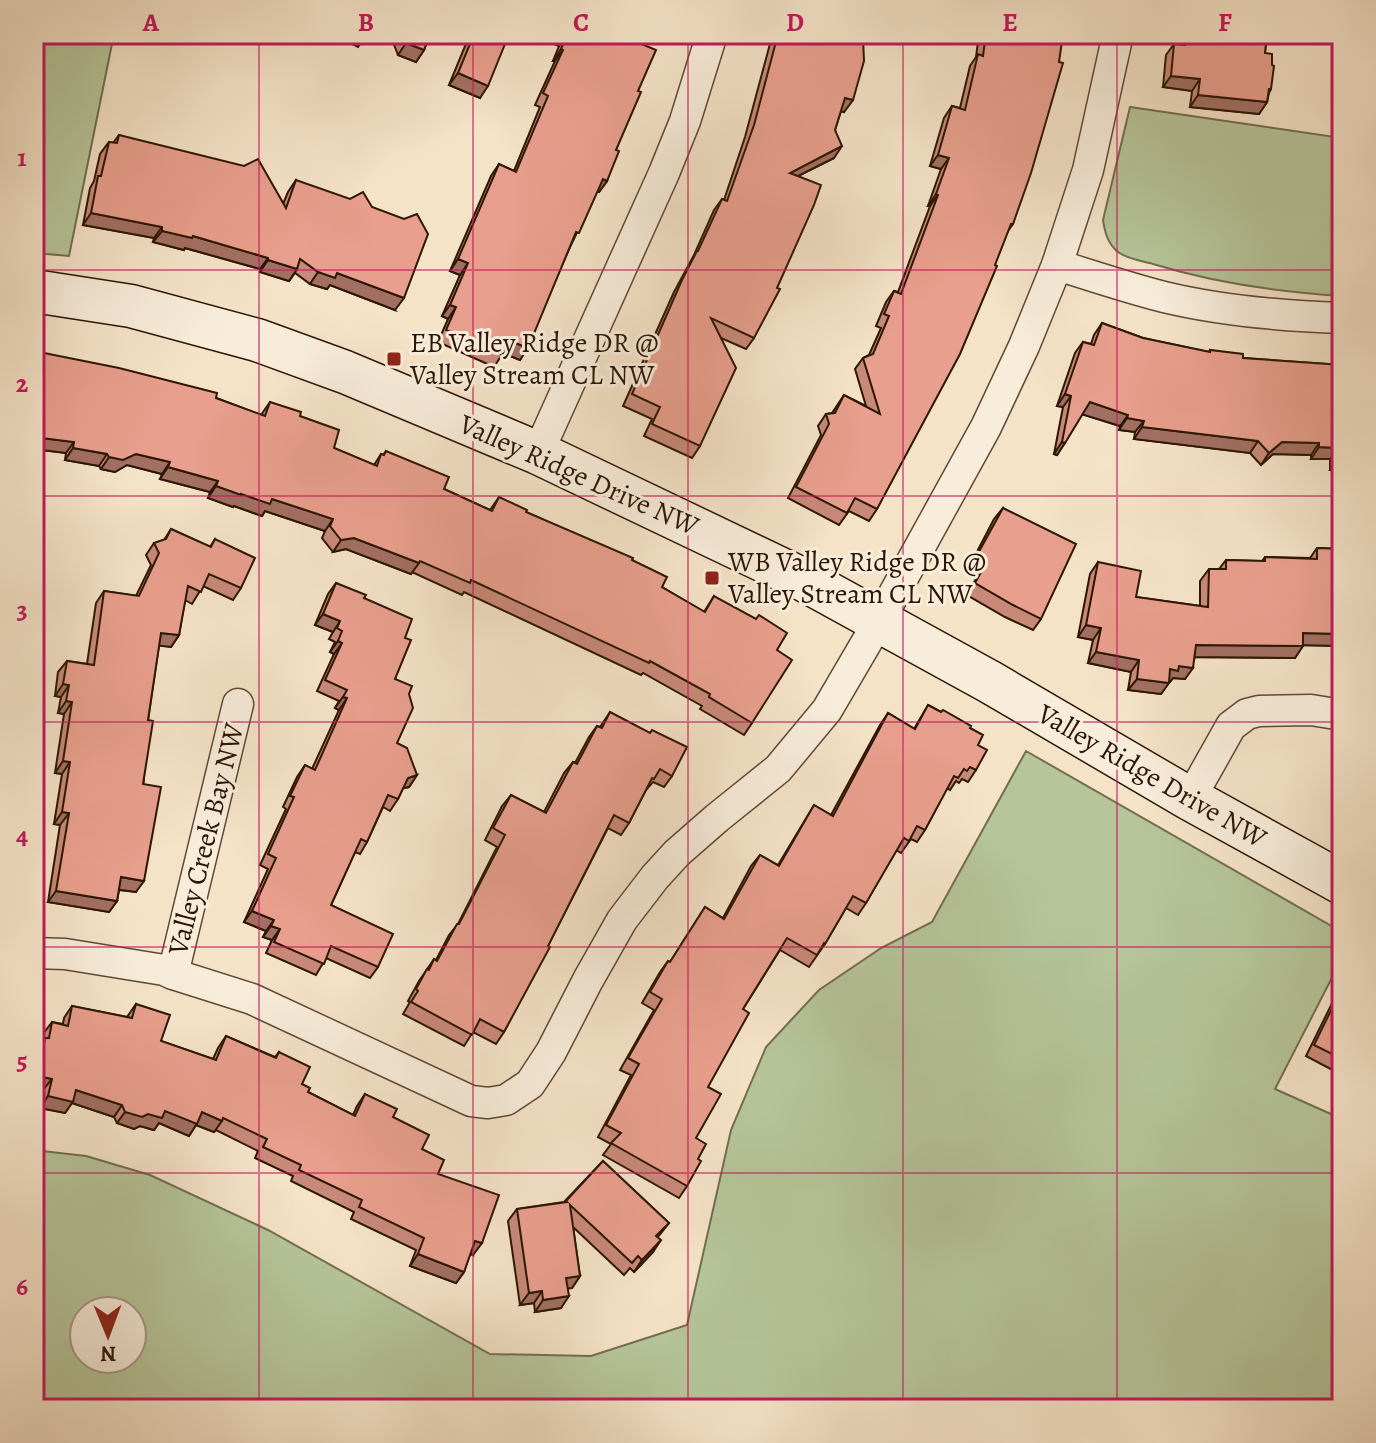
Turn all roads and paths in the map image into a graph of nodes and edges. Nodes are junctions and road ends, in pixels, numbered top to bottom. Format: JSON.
{"nodes":[{"id":1,"x":712,"y":34,"type":"edge"},
{"id":2,"x":1118,"y":34,"type":"edge"},
{"id":3,"x":1057,"y":265,"type":"junction"},
{"id":4,"x":34,"y":291,"type":"edge"},
{"id":5,"x":1342,"y":318,"type":"edge"},
{"id":6,"x":538,"y":453,"type":"junction"},
{"id":7,"x":879,"y":621,"type":"junction"},
{"id":8,"x":238,"y":704,"type":"dead end"},
{"id":9,"x":1342,"y":715,"type":"edge"},
{"id":10,"x":1190,"y":799,"type":"junction"},
{"id":11,"x":1342,"y":883,"type":"edge"},
{"id":12,"x":34,"y":953,"type":"edge"},
{"id":13,"x":173,"y":974,"type":"junction"}],
"edges":[{"from":1,"to":6,"type":"street"},
{"from":2,"to":3,"type":"street"},
{"from":3,"to":5,"type":"street"},
{"from":3,"to":7,"type":"street"},
{"from":4,"to":6,"type":"street","name":"Valley Ridge Drive NW"},
{"from":6,"to":7,"type":"street","name":"Valley Ridge Drive NW"},
{"from":7,"to":10,"type":"street","name":"Valley Ridge Drive NW"},
{"from":7,"to":13,"type":"street"},
{"from":8,"to":13,"type":"street","name":"Valley Creek Bay NW"},
{"from":9,"to":10,"type":"street"},
{"from":10,"to":11,"type":"street","name":"Valley Ridge Drive NW"},
{"from":12,"to":13,"type":"street"}]}
